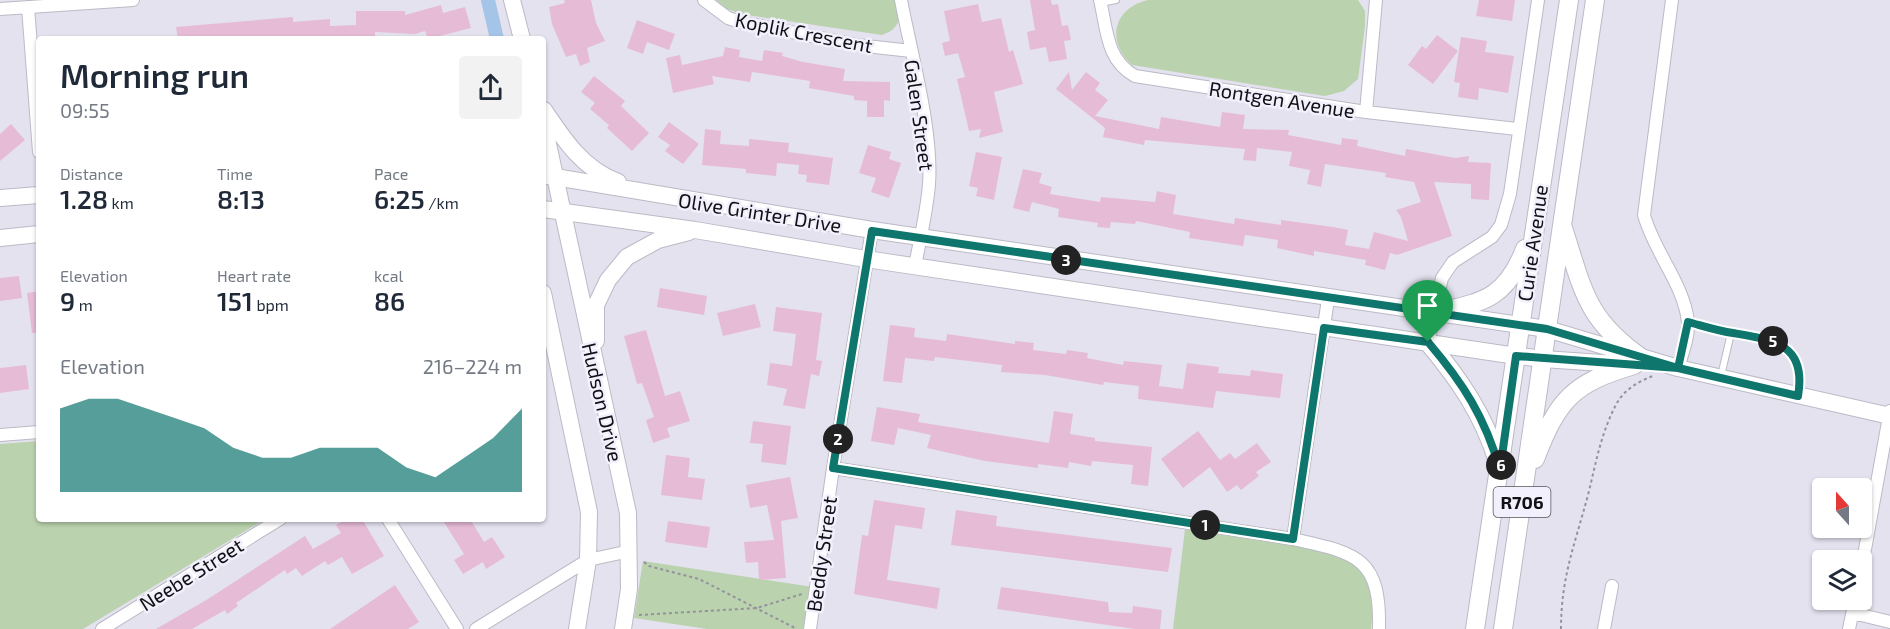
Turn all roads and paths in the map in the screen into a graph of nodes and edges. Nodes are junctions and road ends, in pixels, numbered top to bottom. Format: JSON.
{"nodes":[{"id":1,"x":133,"y":0,"type":"edge"},
{"id":2,"x":704,"y":0,"type":"edge"},
{"id":3,"x":901,"y":0,"type":"edge"},
{"id":4,"x":1116,"y":0,"type":"edge"},
{"id":5,"x":1377,"y":0,"type":"edge"},
{"id":6,"x":1538,"y":0,"type":"edge"},
{"id":7,"x":1569,"y":0,"type":"edge"},
{"id":8,"x":1595,"y":0,"type":"edge"},
{"id":9,"x":1672,"y":0,"type":"edge"},
{"id":10,"x":1100,"y":2,"type":"edge"},
{"id":11,"x":28,"y":7,"type":"junction"},
{"id":12,"x":514,"y":8,"type":"edge"},
{"id":13,"x":0,"y":9,"type":"edge"},
{"id":14,"x":517,"y":36,"type":"edge"},
{"id":15,"x":521,"y":36,"type":"edge"},
{"id":16,"x":911,"y":51,"type":"junction"},
{"id":17,"x":36,"y":112,"type":"edge"},
{"id":18,"x":1366,"y":112,"type":"junction"},
{"id":19,"x":546,"y":114,"type":"edge"},
{"id":20,"x":1517,"y":129,"type":"junction"},
{"id":21,"x":546,"y":177,"type":"edge"},
{"id":22,"x":36,"y":195,"type":"edge"},
{"id":23,"x":653,"y":195,"type":"junction"},
{"id":24,"x":0,"y":198,"type":"edge"},
{"id":25,"x":546,"y":209,"type":"edge"},
{"id":26,"x":561,"y":211,"type":"junction"},
{"id":27,"x":1535,"y":222,"type":"junction"},
{"id":28,"x":1562,"y":223,"type":"junction"},
{"id":29,"x":695,"y":230,"type":"junction"},
{"id":30,"x":872,"y":231,"type":"junction"},
{"id":31,"x":36,"y":234,"type":"edge"},
{"id":32,"x":920,"y":237,"type":"junction"},
{"id":33,"x":0,"y":238,"type":"edge"},
{"id":34,"x":866,"y":259,"type":"junction"},
{"id":35,"x":915,"y":266,"type":"junction"},
{"id":36,"x":1328,"y":299,"type":"junction"},
{"id":37,"x":546,"y":305,"type":"edge"},
{"id":38,"x":546,"y":312,"type":"edge"},
{"id":39,"x":1432,"y":314,"type":"junction"},
{"id":40,"x":1688,"y":322,"type":"junction"},
{"id":41,"x":1520,"y":326,"type":"junction"},
{"id":42,"x":552,"y":328,"type":"junction"},
{"id":43,"x":1324,"y":328,"type":"junction"},
{"id":44,"x":1547,"y":329,"type":"junction"},
{"id":45,"x":1731,"y":333,"type":"junction"},
{"id":46,"x":1428,"y":342,"type":"junction"},
{"id":47,"x":1516,"y":356,"type":"junction"},
{"id":48,"x":1543,"y":360,"type":"junction"},
{"id":49,"x":1637,"y":361,"type":"junction"},
{"id":50,"x":1678,"y":368,"type":"junction"},
{"id":51,"x":596,"y":377,"type":"junction"},
{"id":52,"x":1721,"y":377,"type":"junction"},
{"id":53,"x":1798,"y":396,"type":"junction"},
{"id":54,"x":1890,"y":411,"type":"edge"},
{"id":55,"x":1890,"y":416,"type":"edge"},
{"id":56,"x":36,"y":432,"type":"edge"},
{"id":57,"x":0,"y":435,"type":"edge"},
{"id":58,"x":833,"y":468,"type":"junction"},
{"id":59,"x":1500,"y":470,"type":"junction"},
{"id":60,"x":1524,"y":486,"type":"junction"},
{"id":61,"x":275,"y":522,"type":"edge"},
{"id":62,"x":390,"y":522,"type":"edge"},
{"id":63,"x":1293,"y":539,"type":"junction"},
{"id":64,"x":1865,"y":550,"type":"edge"},
{"id":65,"x":630,"y":551,"type":"junction"},
{"id":66,"x":588,"y":560,"type":"junction"},
{"id":67,"x":1612,"y":585,"type":"dead end"},
{"id":68,"x":816,"y":589,"type":"junction"},
{"id":69,"x":757,"y":608,"type":"junction"},
{"id":70,"x":1853,"y":610,"type":"edge"},
{"id":71,"x":1863,"y":610,"type":"edge"},
{"id":72,"x":1890,"y":622,"type":"edge"},
{"id":73,"x":624,"y":623,"type":"edge"},
{"id":74,"x":102,"y":629,"type":"edge"},
{"id":75,"x":457,"y":629,"type":"edge"},
{"id":76,"x":476,"y":629,"type":"edge"},
{"id":77,"x":577,"y":629,"type":"edge"},
{"id":78,"x":797,"y":629,"type":"edge"},
{"id":79,"x":810,"y":629,"type":"edge"},
{"id":80,"x":1379,"y":629,"type":"edge"},
{"id":81,"x":1475,"y":629,"type":"edge"},
{"id":82,"x":1503,"y":629,"type":"edge"},
{"id":83,"x":1561,"y":629,"type":"edge"},
{"id":84,"x":1604,"y":629,"type":"edge"},
{"id":85,"x":1849,"y":629,"type":"edge"}],
"edges":[{"from":1,"to":11,"type":"street"},
{"from":2,"to":16,"type":"street","name":"Koplik Crescent"},
{"from":3,"to":16,"type":"street","name":"Galen Street"},
{"from":4,"to":10,"type":"lane"},
{"from":5,"to":18,"type":"street"},
{"from":6,"to":20,"type":"street","name":"Curie Avenue"},
{"from":7,"to":27,"type":"main road","name":"Curie Avenue","number":"R706"},
{"from":8,"to":28,"type":"main road","name":"Curie Avenue","number":"R706"},
{"from":9,"to":40,"type":"street"},
{"from":10,"to":18,"type":"street","name":"Rontgen Avenue"},
{"from":11,"to":13,"type":"street"},
{"from":11,"to":17,"type":"street"},
{"from":12,"to":14,"type":"street"},
{"from":12,"to":15,"type":"street"},
{"from":16,"to":32,"type":"street","name":"Galen Street"},
{"from":18,"to":20,"type":"street","name":"Rontgen Avenue"},
{"from":19,"to":23,"type":"street"},
{"from":20,"to":39,"type":"street","name":"Curie Avenue"},
{"from":21,"to":23,"type":"street","name":"Olive Grinter Drive"},
{"from":21,"to":26,"type":"street","name":"Hudson Drive"},
{"from":22,"to":24,"type":"street"},
{"from":23,"to":30,"type":"street","name":"Olive Grinter Drive"},
{"from":25,"to":26,"type":"street","name":"Olive Grinter Drive"},
{"from":26,"to":29,"type":"street","name":"Olive Grinter Drive"},
{"from":26,"to":51,"type":"street","name":"Hudson Drive"},
{"from":27,"to":39,"type":"main road"},
{"from":27,"to":41,"type":"main road","name":"Curie Avenue","number":"R706"},
{"from":28,"to":44,"type":"main road","name":"Curie Avenue","number":"R706"},
{"from":28,"to":49,"type":"main road"},
{"from":29,"to":34,"type":"street","name":"Olive Grinter Drive"},
{"from":29,"to":51,"type":"street"},
{"from":30,"to":32,"type":"street","name":"Olive Grinter Drive"},
{"from":30,"to":34,"type":"street","name":"Beddy Street"},
{"from":31,"to":33,"type":"street"},
{"from":32,"to":35,"type":"street","name":"Galen Street"},
{"from":32,"to":36,"type":"street","name":"Olive Grinter Drive"},
{"from":34,"to":35,"type":"street","name":"Olive Grinter Drive"},
{"from":34,"to":58,"type":"street","name":"Beddy Street"},
{"from":35,"to":43,"type":"street","name":"Olive Grinter Drive"},
{"from":36,"to":39,"type":"street","name":"Olive Grinter Drive"},
{"from":36,"to":43,"type":"street"},
{"from":37,"to":42,"type":"street","name":"Hudson Drive"},
{"from":38,"to":42,"type":"street"},
{"from":39,"to":41,"type":"street","name":"Olive Grinter Drive"},
{"from":39,"to":46,"type":"street","name":"Curie Avenue"},
{"from":40,"to":45,"type":"lane"},
{"from":40,"to":50,"type":"street"},
{"from":41,"to":44,"type":"street","name":"Olive Grinter Drive"},
{"from":41,"to":47,"type":"main road","name":"Curie Avenue","number":"R706"},
{"from":42,"to":66,"type":"street","name":"Hudson Drive"},
{"from":43,"to":46,"type":"street","name":"Olive Grinter Drive"},
{"from":43,"to":63,"type":"street"},
{"from":44,"to":48,"type":"main road","name":"Curie Avenue","number":"R706"},
{"from":44,"to":49,"type":"street","name":"Olive Grinter Drive"},
{"from":45,"to":52,"type":"lane"},
{"from":45,"to":53,"type":"lane"},
{"from":46,"to":47,"type":"street","name":"Olive Grinter Drive"},
{"from":46,"to":59,"type":"main road"},
{"from":47,"to":48,"type":"street","name":"Olive Grinter Drive"},
{"from":47,"to":59,"type":"main road","name":"Curie Avenue","number":"R706"},
{"from":48,"to":49,"type":"street","name":"Olive Grinter Drive"},
{"from":48,"to":60,"type":"main road","name":"Curie Avenue","number":"R706"},
{"from":49,"to":50,"type":"street"},
{"from":49,"to":60,"type":"main road"},
{"from":50,"to":52,"type":"street"},
{"from":50,"to":83,"type":"path"},
{"from":51,"to":65,"type":"street","name":"Hudson Drive"},
{"from":52,"to":53,"type":"street"},
{"from":53,"to":55,"type":"street"},
{"from":54,"to":55,"type":"street"},
{"from":55,"to":64,"type":"street"},
{"from":56,"to":57,"type":"street"},
{"from":58,"to":63,"type":"street"},
{"from":58,"to":68,"type":"street","name":"Beddy Street"},
{"from":59,"to":81,"type":"main road","name":"Curie Avenue","number":"R706"},
{"from":60,"to":82,"type":"main road","name":"Curie Avenue","number":"R706"},
{"from":61,"to":74,"type":"street","name":"Neebe Street"},
{"from":62,"to":75,"type":"street"},
{"from":63,"to":80,"type":"street"},
{"from":65,"to":66,"type":"street"},
{"from":65,"to":69,"type":"path"},
{"from":65,"to":73,"type":"street","name":"Hudson Drive"},
{"from":66,"to":76,"type":"street"},
{"from":66,"to":77,"type":"street","name":"Hudson Drive"},
{"from":67,"to":84,"type":"street"},
{"from":68,"to":69,"type":"path"},
{"from":68,"to":79,"type":"street","name":"Beddy Street"},
{"from":69,"to":73,"type":"path"},
{"from":69,"to":78,"type":"path"},
{"from":70,"to":85,"type":"street"},
{"from":71,"to":72,"type":"street"}]}
